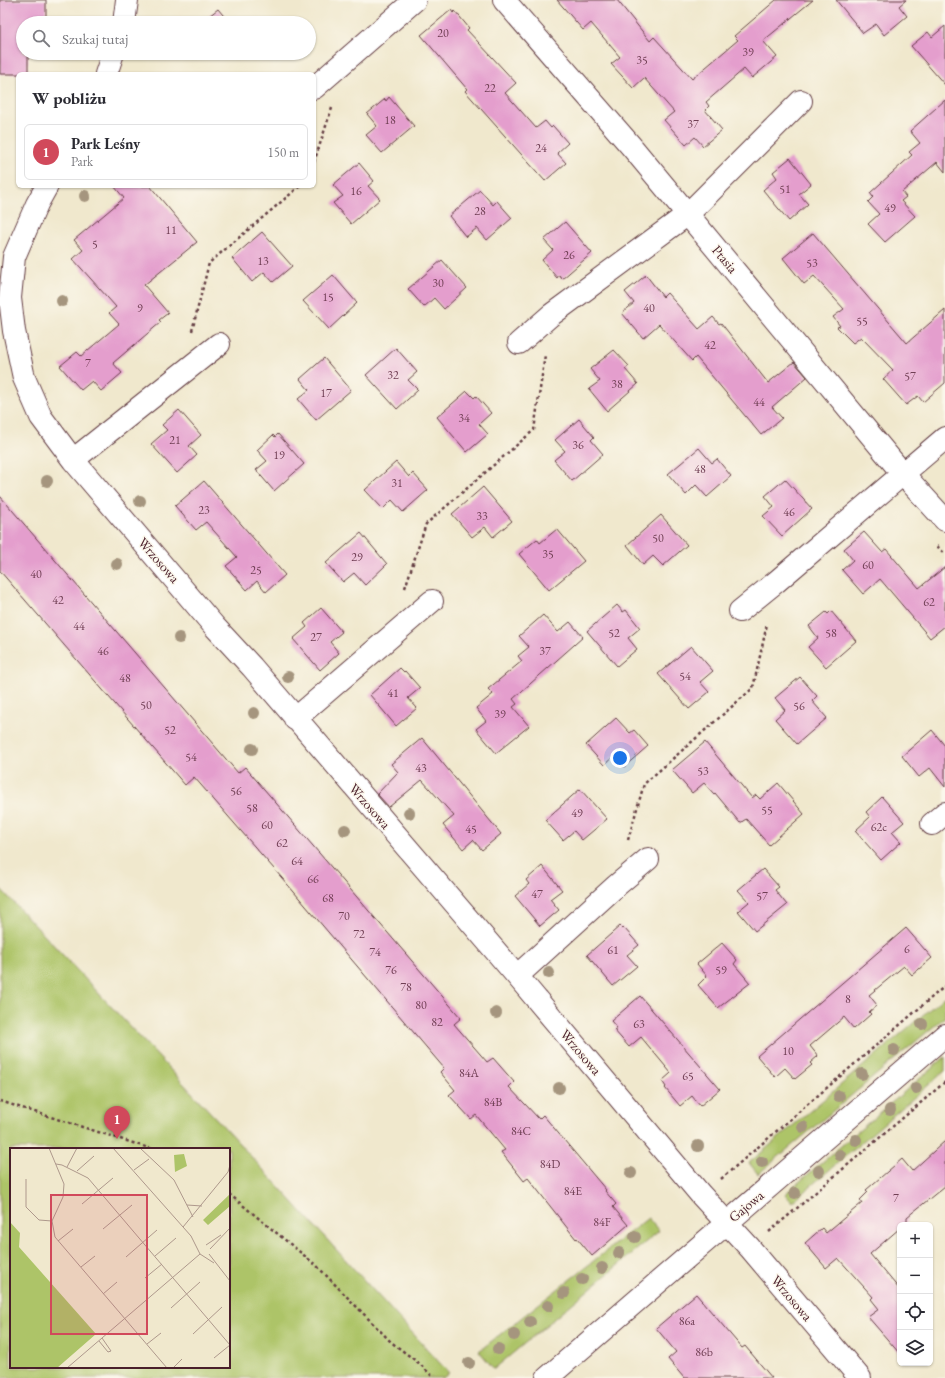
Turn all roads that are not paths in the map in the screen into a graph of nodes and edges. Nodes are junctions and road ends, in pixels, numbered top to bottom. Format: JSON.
{"nodes":[{"id":1,"x":127,"y":0,"type":"edge"},
{"id":2,"x":415,"y":0,"type":"edge"},
{"id":3,"x":504,"y":0,"type":"edge"},
{"id":4,"x":125,"y":16,"type":"edge"},
{"id":5,"x":111,"y":60,"type":"edge"},
{"id":6,"x":107,"y":72,"type":"edge"},
{"id":7,"x":316,"y":86,"type":"edge"},
{"id":8,"x":801,"y":100,"type":"dead end"},
{"id":9,"x":46,"y":188,"type":"edge"},
{"id":10,"x":688,"y":214,"type":"junction"},
{"id":11,"x":7,"y":256,"type":"edge"},
{"id":12,"x":519,"y":343,"type":"dead end"},
{"id":13,"x":219,"y":344,"type":"dead end"},
{"id":14,"x":945,"y":438,"type":"edge"},
{"id":15,"x":73,"y":460,"type":"junction"},
{"id":16,"x":903,"y":474,"type":"junction"},
{"id":17,"x":945,"y":520,"type":"edge"},
{"id":18,"x":432,"y":601,"type":"dead end"},
{"id":19,"x":740,"y":611,"type":"dead end"},
{"id":20,"x":295,"y":719,"type":"junction"},
{"id":21,"x":648,"y":859,"type":"dead end"},
{"id":22,"x":518,"y":976,"type":"junction"},
{"id":23,"x":945,"y":1035,"type":"edge"},
{"id":24,"x":728,"y":1222,"type":"junction"},
{"id":25,"x":547,"y":1378,"type":"edge"},
{"id":26,"x":860,"y":1378,"type":"edge"}],
"edges":[{"from":1,"to":4,"type":"street"},
{"from":2,"to":7,"type":"street"},
{"from":3,"to":10,"type":"street","name":"Ptasia"},
{"from":5,"to":6,"type":"street"},
{"from":8,"to":10,"type":"street"},
{"from":9,"to":11,"type":"street","name":"Wrzosowa"},
{"from":10,"to":12,"type":"street"},
{"from":10,"to":16,"type":"street","name":"Ptasia"},
{"from":11,"to":15,"type":"street","name":"Wrzosowa"},
{"from":13,"to":15,"type":"street"},
{"from":14,"to":16,"type":"street"},
{"from":15,"to":20,"type":"street","name":"Wrzosowa"},
{"from":16,"to":17,"type":"street","name":"Ptasia"},
{"from":16,"to":19,"type":"street"},
{"from":18,"to":20,"type":"street"},
{"from":20,"to":22,"type":"street","name":"Wrzosowa"},
{"from":21,"to":22,"type":"street"},
{"from":22,"to":24,"type":"street","name":"Wrzosowa"},
{"from":23,"to":24,"type":"street","name":"Gajowa"},
{"from":24,"to":25,"type":"street","name":"Gajowa"},
{"from":24,"to":26,"type":"street","name":"Wrzosowa"}]}
